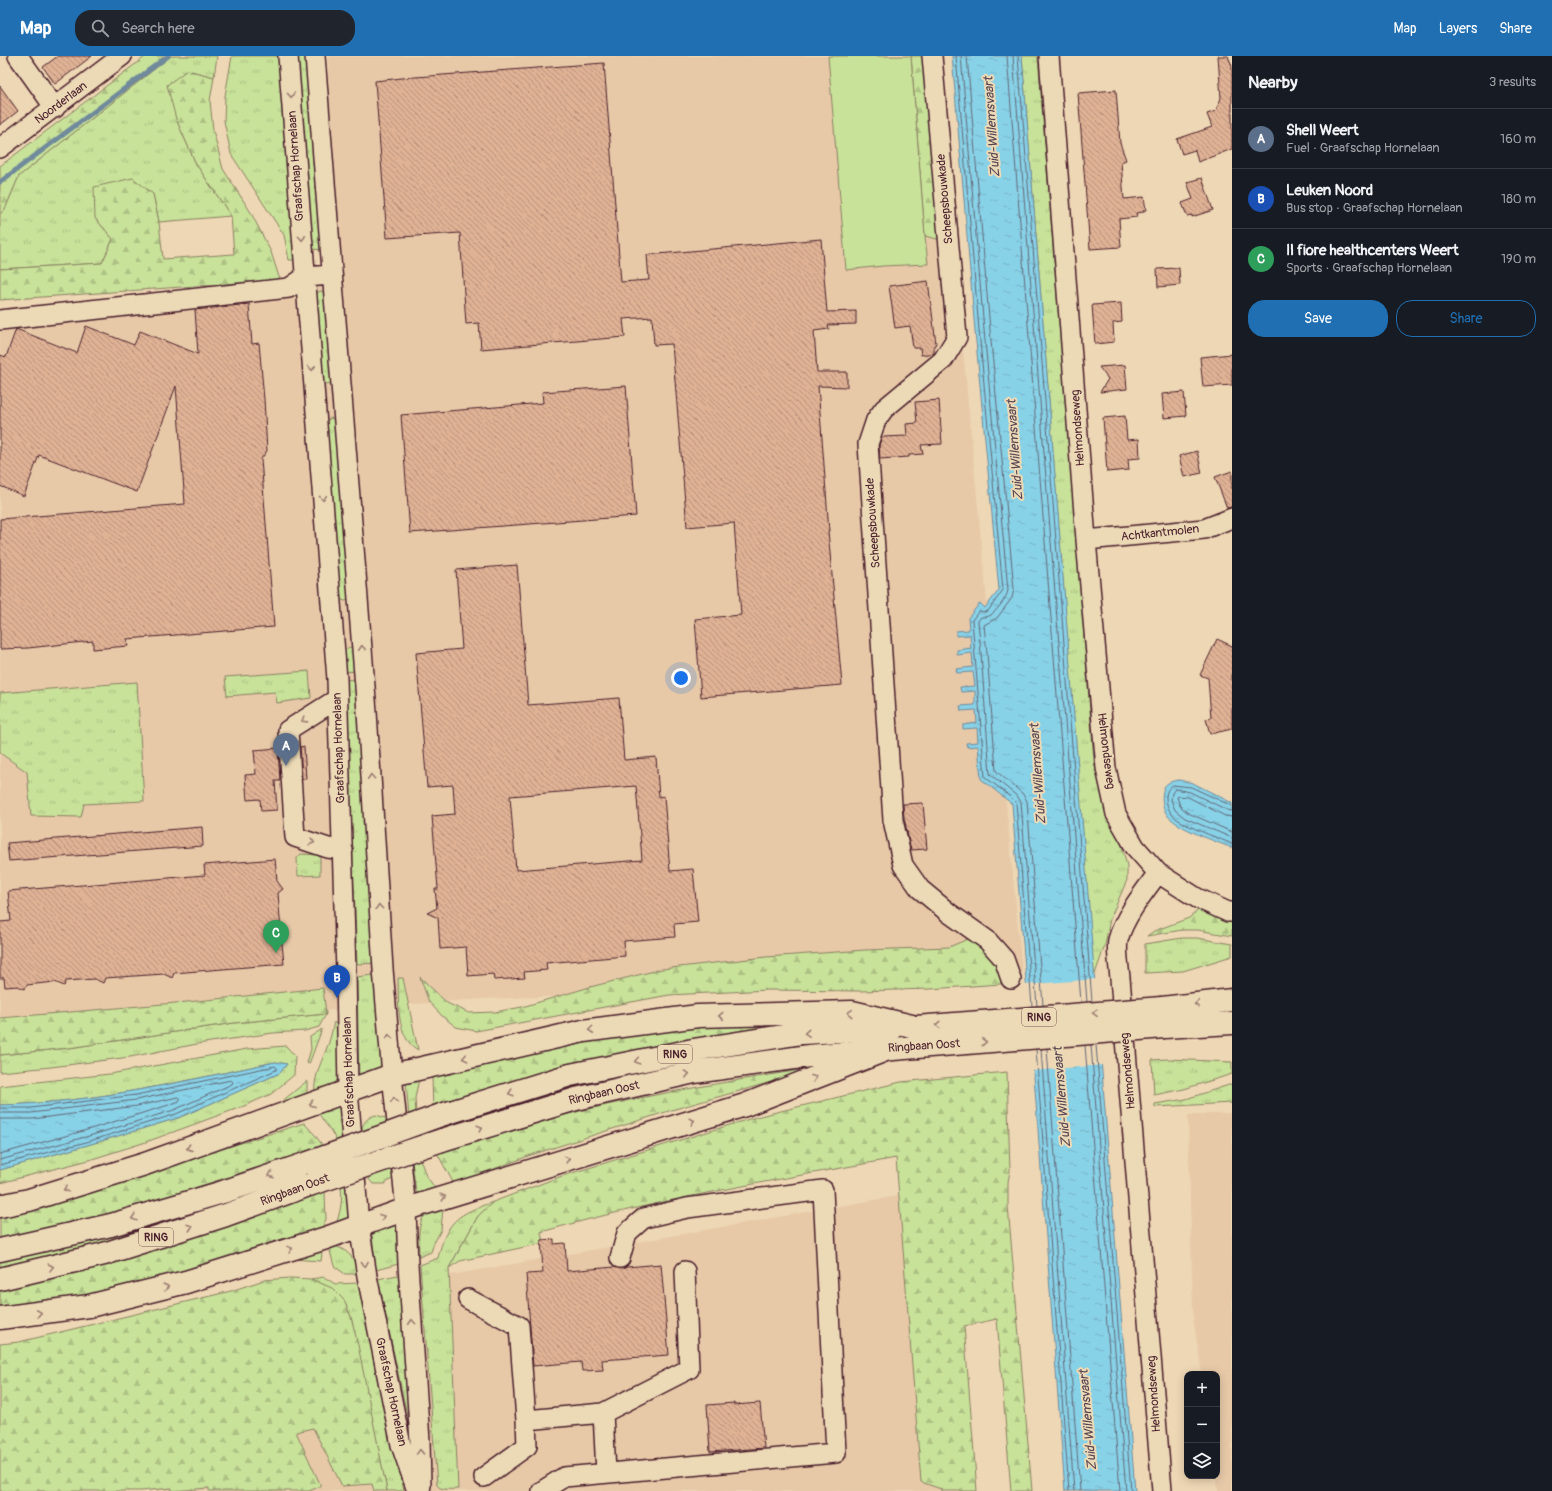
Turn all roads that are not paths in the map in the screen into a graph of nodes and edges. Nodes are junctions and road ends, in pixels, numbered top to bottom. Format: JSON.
{"nodes":[{"id":1,"x":18,"y":56,"type":"edge"},
{"id":2,"x":122,"y":56,"type":"edge"},
{"id":3,"x":288,"y":56,"type":"edge"},
{"id":4,"x":315,"y":56,"type":"edge"},
{"id":5,"x":932,"y":56,"type":"edge"},
{"id":6,"x":1049,"y":56,"type":"edge"},
{"id":7,"x":55,"y":108,"type":"junction"},
{"id":8,"x":0,"y":148,"type":"edge"},
{"id":9,"x":332,"y":276,"type":"junction"},
{"id":10,"x":305,"y":277,"type":"junction"},
{"id":11,"x":0,"y":320,"type":"edge"},
{"id":12,"x":342,"y":398,"type":"junction"},
{"id":13,"x":315,"y":401,"type":"junction"},
{"id":14,"x":1232,"y":518,"type":"edge"},
{"id":15,"x":1086,"y":540,"type":"junction"},
{"id":16,"x":360,"y":620,"type":"junction"},
{"id":17,"x":333,"y":621,"type":"junction"},
{"id":18,"x":337,"y":699,"type":"junction"},
{"id":19,"x":342,"y":850,"type":"junction"},
{"id":20,"x":1158,"y":873,"type":"junction"},
{"id":21,"x":1232,"y":912,"type":"edge"},
{"id":22,"x":1011,"y":979,"type":"dead end"},
{"id":23,"x":1232,"y":1000,"type":"edge"},
{"id":24,"x":1163,"y":1017,"type":"junction"},
{"id":25,"x":1232,"y":1023,"type":"edge"},
{"id":26,"x":917,"y":1037,"type":"junction"},
{"id":27,"x":888,"y":1049,"type":"junction"},
{"id":28,"x":392,"y":1075,"type":"junction"},
{"id":29,"x":348,"y":1090,"type":"junction"},
{"id":30,"x":0,"y":1206,"type":"edge"},
{"id":31,"x":406,"y":1209,"type":"junction"},
{"id":32,"x":359,"y":1226,"type":"junction"},
{"id":33,"x":0,"y":1250,"type":"edge"},
{"id":34,"x":620,"y":1258,"type":"dead end"},
{"id":35,"x":685,"y":1271,"type":"dead end"},
{"id":36,"x":0,"y":1279,"type":"edge"},
{"id":37,"x":468,"y":1299,"type":"dead end"},
{"id":38,"x":0,"y":1318,"type":"edge"},
{"id":39,"x":603,"y":1413,"type":"junction"},
{"id":40,"x":526,"y":1420,"type":"junction"},
{"id":41,"x":606,"y":1473,"type":"junction"},
{"id":42,"x":484,"y":1477,"type":"dead end"},
{"id":43,"x":417,"y":1491,"type":"edge"},
{"id":44,"x":422,"y":1491,"type":"edge"},
{"id":45,"x":542,"y":1491,"type":"edge"},
{"id":46,"x":1162,"y":1491,"type":"edge"}],
"edges":[{"from":1,"to":7,"type":"street"},
{"from":2,"to":7,"type":"street","name":"Noorderlaan"},
{"from":3,"to":10,"type":"street","name":"Graafschap Hornelaan","one_way":true},
{"from":4,"to":9,"type":"street","name":"Graafschap Hornelaan"},
{"from":5,"to":22,"type":"street","name":"Scheepsbouwkade"},
{"from":6,"to":15,"type":"street","name":"Helmondseweg"},
{"from":7,"to":8,"type":"street","name":"Noorderlaan"},
{"from":9,"to":10,"type":"street"},
{"from":9,"to":12,"type":"street","name":"Graafschap Hornelaan"},
{"from":10,"to":11,"type":"street"},
{"from":10,"to":13,"type":"street","name":"Graafschap Hornelaan","one_way":true},
{"from":12,"to":13,"type":"street"},
{"from":12,"to":16,"type":"street","name":"Graafschap Hornelaan"},
{"from":13,"to":17,"type":"street","name":"Graafschap Hornelaan","one_way":true},
{"from":14,"to":15,"type":"street","name":"Achtkantmolen"},
{"from":15,"to":20,"type":"street","name":"Helmondseweg"},
{"from":16,"to":17,"type":"street"},
{"from":28,"to":16,"type":"street","name":"Graafschap Hornelaan","one_way":true},
{"from":17,"to":18,"type":"street","name":"Graafschap Hornelaan"},
{"from":18,"to":19,"type":"street","name":"Graafschap Hornelaan"},
{"from":18,"to":19,"type":"street","one_way":true},
{"from":19,"to":29,"type":"street","name":"Graafschap Hornelaan"},
{"from":20,"to":21,"type":"street"},
{"from":20,"to":46,"type":"street","name":"Helmondseweg"},
{"from":23,"to":24,"type":"main road","name":"Ringbaan Oost","number":"RING","one_way":true},
{"from":24,"to":25,"type":"main road","name":"Ringbaan Oost","number":"RING"},
{"from":24,"to":26,"type":"main road","name":"Ringbaan Oost","number":"RING","bridge":true},
{"from":26,"to":27,"type":"main road","name":"Ringbaan Oost","number":"RING"},
{"from":26,"to":28,"type":"main road","one_way":true},
{"from":26,"to":33,"type":"main road","name":"Ringbaan Oost","number":"RING","one_way":true,"bridge":true},
{"from":31,"to":27,"type":"main road","one_way":true},
{"from":36,"to":27,"type":"main road","name":"Ringbaan Oost","number":"RING","one_way":true,"bridge":true},
{"from":28,"to":29,"type":"main road"},
{"from":31,"to":28,"type":"street","name":"Graafschap Hornelaan","one_way":true},
{"from":29,"to":30,"type":"main road","one_way":true},
{"from":29,"to":32,"type":"street","name":"Graafschap Hornelaan"},
{"from":32,"to":31,"type":"main road","one_way":true},
{"from":44,"to":31,"type":"street","name":"Graafschap Hornelaan","one_way":true},
{"from":38,"to":32,"type":"main road","one_way":true},
{"from":32,"to":43,"type":"street","name":"Graafschap Hornelaan","one_way":true},
{"from":34,"to":41,"type":"street"},
{"from":35,"to":39,"type":"street"},
{"from":37,"to":40,"type":"street"},
{"from":39,"to":40,"type":"street"},
{"from":39,"to":41,"type":"street"},
{"from":40,"to":42,"type":"street"},
{"from":41,"to":45,"type":"street"}]}
